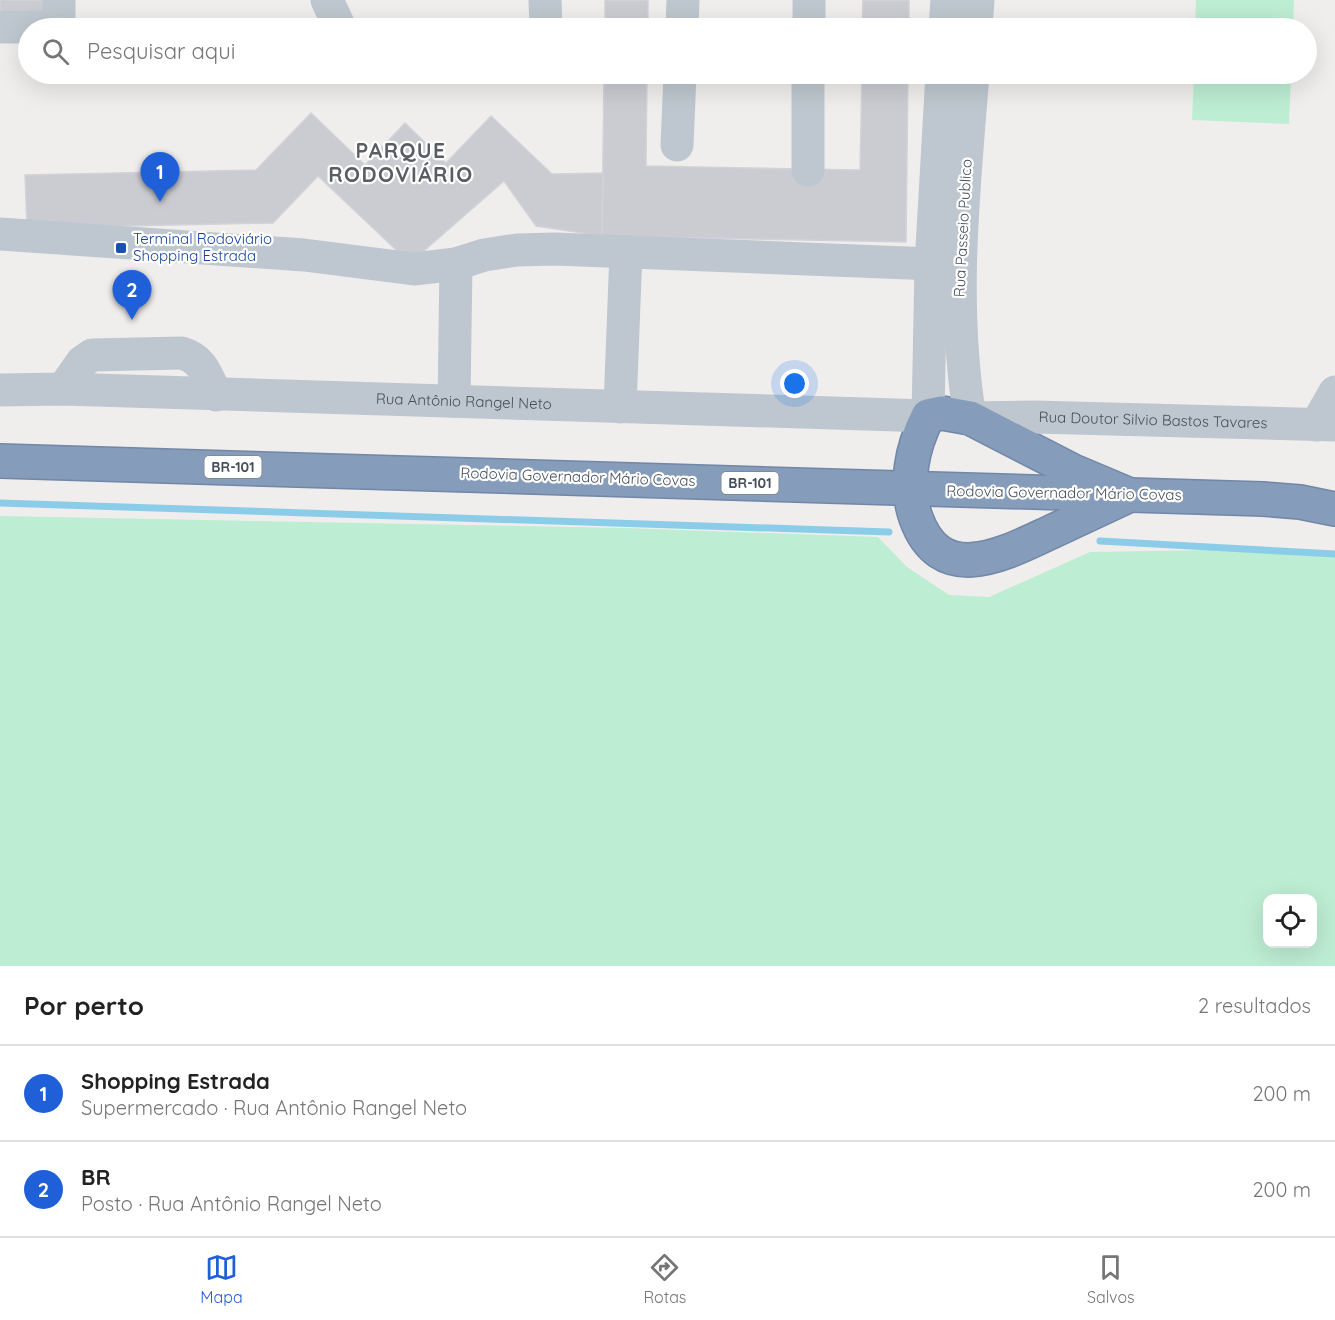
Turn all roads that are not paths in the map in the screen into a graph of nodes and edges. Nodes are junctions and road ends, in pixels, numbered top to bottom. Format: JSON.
{"nodes":[{"id":1,"x":59,"y":0,"type":"edge"},
{"id":2,"x":327,"y":0,"type":"edge"},
{"id":3,"x":545,"y":0,"type":"edge"},
{"id":4,"x":683,"y":0,"type":"edge"},
{"id":5,"x":809,"y":0,"type":"edge"},
{"id":6,"x":947,"y":0,"type":"edge"},
{"id":7,"x":978,"y":0,"type":"edge"},
{"id":8,"x":59,"y":18,"type":"edge"},
{"id":9,"x":335,"y":18,"type":"edge"},
{"id":10,"x":546,"y":18,"type":"edge"},
{"id":11,"x":682,"y":18,"type":"edge"},
{"id":12,"x":809,"y":18,"type":"edge"},
{"id":13,"x":946,"y":18,"type":"edge"},
{"id":14,"x":977,"y":18,"type":"edge"},
{"id":15,"x":0,"y":27,"type":"edge"},
{"id":16,"x":18,"y":27,"type":"edge"},
{"id":17,"x":680,"y":84,"type":"edge"},
{"id":18,"x":808,"y":84,"type":"edge"},
{"id":19,"x":942,"y":84,"type":"edge"},
{"id":20,"x":972,"y":84,"type":"edge"},
{"id":21,"x":677,"y":145,"type":"dead end"},
{"id":22,"x":808,"y":170,"type":"dead end"},
{"id":23,"x":0,"y":234,"type":"edge"},
{"id":24,"x":626,"y":252,"type":"junction"},
{"id":25,"x":456,"y":264,"type":"junction"},
{"id":26,"x":945,"y":265,"type":"junction"},
{"id":27,"x":0,"y":390,"type":"edge"},
{"id":28,"x":1335,"y":392,"type":"edge"},
{"id":29,"x":454,"y":401,"type":"junction"},
{"id":30,"x":620,"y":407,"type":"junction"},
{"id":31,"x":928,"y":416,"type":"junction"},
{"id":32,"x":970,"y":418,"type":"junction"},
{"id":33,"x":1325,"y":425,"type":"edge"},
{"id":34,"x":0,"y":460,"type":"edge"},
{"id":35,"x":910,"y":489,"type":"junction"},
{"id":36,"x":1130,"y":495,"type":"junction"},
{"id":37,"x":1335,"y":496,"type":"edge"},
{"id":38,"x":1300,"y":502,"type":"junction"},
{"id":39,"x":1335,"y":509,"type":"edge"}],
"edges":[{"from":1,"to":8,"type":"street"},
{"from":2,"to":9,"type":"street"},
{"from":3,"to":10,"type":"street"},
{"from":4,"to":11,"type":"street"},
{"from":5,"to":12,"type":"street"},
{"from":6,"to":13,"type":"street"},
{"from":7,"to":14,"type":"street"},
{"from":15,"to":16,"type":"street"},
{"from":17,"to":21,"type":"street"},
{"from":18,"to":22,"type":"street"},
{"from":19,"to":26,"type":"street","name":"Rua Passeio Publico"},
{"from":20,"to":26,"type":"street","name":"Rua Passeio Publico"},
{"from":23,"to":25,"type":"street"},
{"from":24,"to":25,"type":"street"},
{"from":24,"to":26,"type":"street"},
{"from":24,"to":30,"type":"street"},
{"from":25,"to":29,"type":"street"},
{"from":26,"to":31,"type":"street","name":"Rua Passeio Publico"},
{"from":26,"to":32,"type":"street","name":"Rua Passeio Publico"},
{"from":27,"to":29,"type":"street","name":"Rua Antônio Rangel Neto"},
{"from":28,"to":33,"type":"street"},
{"from":29,"to":30,"type":"street","name":"Rua Antônio Rangel Neto"},
{"from":30,"to":31,"type":"street","name":"Rua Antônio Rangel Neto"},
{"from":31,"to":32,"type":"highway"},
{"from":31,"to":35,"type":"highway"},
{"from":32,"to":33,"type":"street","name":"Rua Doutor Silvio Bastos Tavares"},
{"from":32,"to":36,"type":"highway"},
{"from":34,"to":35,"type":"highway","name":"Rodovia Governador Mário Covas","number":"BR-101"},
{"from":35,"to":36,"type":"highway","name":"Rodovia Governador Mário Covas","number":"BR-101"},
{"from":35,"to":36,"type":"highway"},
{"from":36,"to":38,"type":"highway","name":"Rodovia Governador Mário Covas","number":"BR-101"},
{"from":37,"to":38,"type":"highway","name":"Rodovia Governador Mário Covas","number":"BR-101"},
{"from":38,"to":39,"type":"highway","name":"Rodovia Governador Mário Covas","number":"BR-101"}]}
